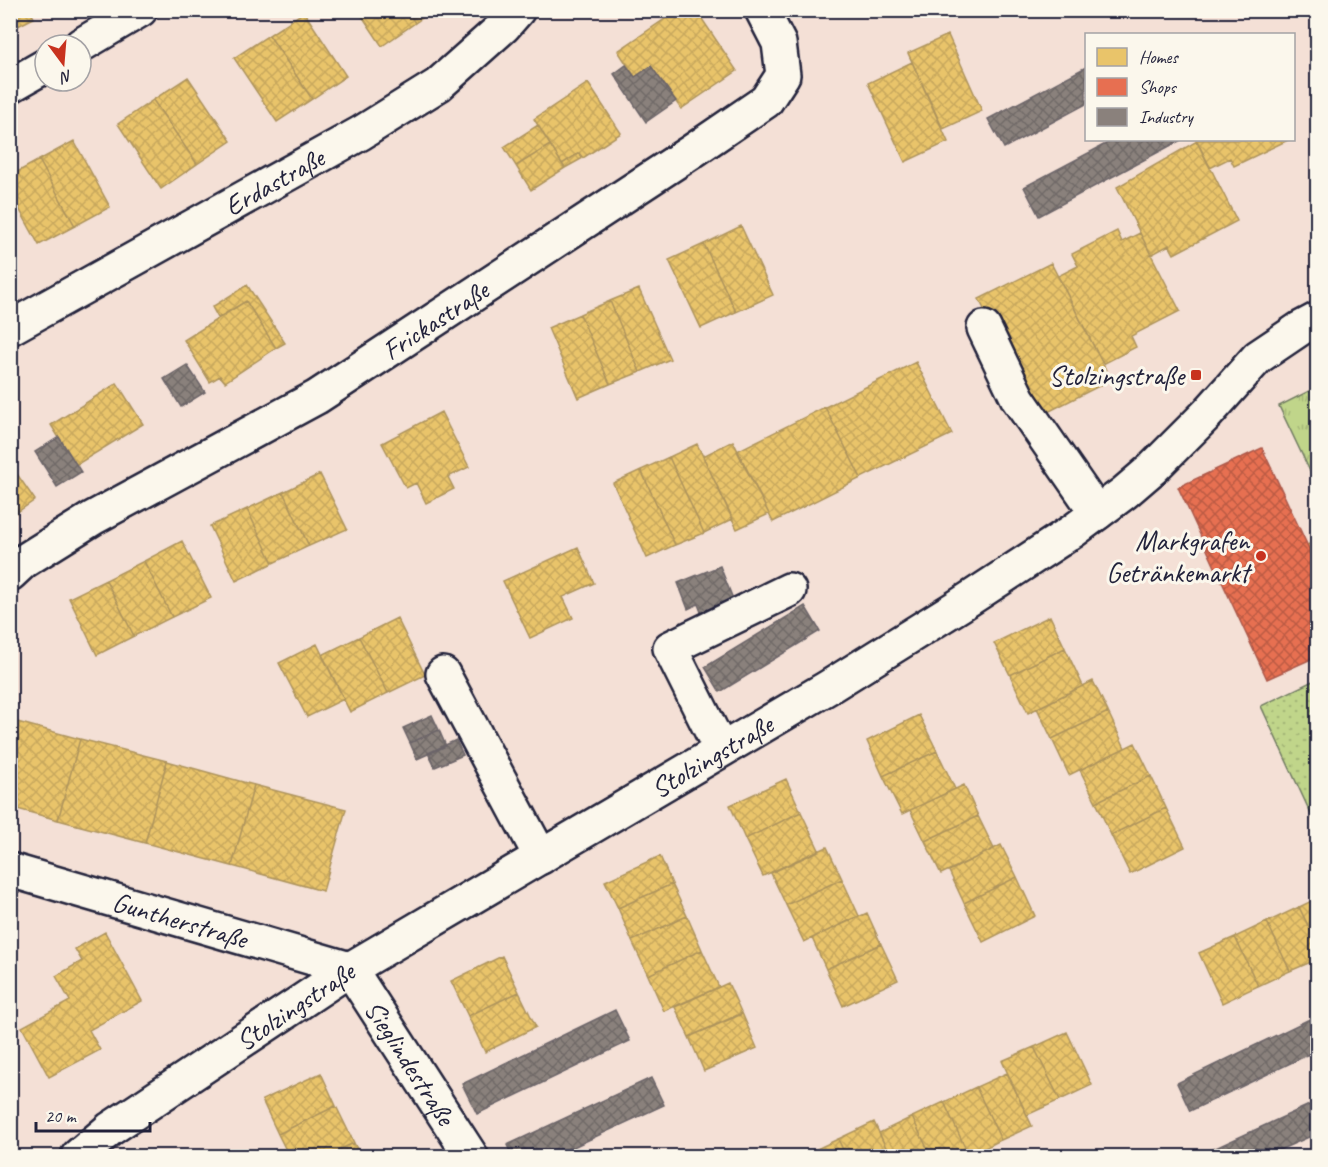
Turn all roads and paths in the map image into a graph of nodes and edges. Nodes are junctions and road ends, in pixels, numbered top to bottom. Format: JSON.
{"nodes":[{"id":1,"x":140,"y":10,"type":"edge"},
{"id":2,"x":518,"y":10,"type":"edge"},
{"id":3,"x":762,"y":10,"type":"edge"},
{"id":4,"x":93,"y":38,"type":"edge"},
{"id":5,"x":33,"y":73,"type":"edge"},
{"id":6,"x":10,"y":86,"type":"edge"},
{"id":7,"x":1317,"y":319,"type":"edge"},
{"id":8,"x":10,"y":328,"type":"edge"},
{"id":9,"x":984,"y":328,"type":"dead end"},
{"id":10,"x":1097,"y":513,"type":"junction"},
{"id":11,"x":10,"y":574,"type":"edge"},
{"id":12,"x":789,"y":590,"type":"dead end"},
{"id":13,"x":443,"y":674,"type":"dead end"},
{"id":14,"x":721,"y":750,"type":"junction"},
{"id":15,"x":541,"y":857,"type":"junction"},
{"id":16,"x":10,"y":870,"type":"edge"},
{"id":17,"x":351,"y":969,"type":"junction"},
{"id":18,"x":78,"y":1156,"type":"edge"},
{"id":19,"x":471,"y":1156,"type":"edge"}],
"edges":[{"from":1,"to":4,"type":"street"},
{"from":2,"to":8,"type":"street","name":"Erdastraße"},
{"from":3,"to":11,"type":"street","name":"Frickastraße"},
{"from":5,"to":6,"type":"street"},
{"from":7,"to":10,"type":"street","name":"Stolzingstraße"},
{"from":9,"to":10,"type":"street"},
{"from":10,"to":14,"type":"street","name":"Stolzingstraße"},
{"from":12,"to":14,"type":"street"},
{"from":13,"to":15,"type":"street"},
{"from":14,"to":15,"type":"street","name":"Stolzingstraße"},
{"from":15,"to":17,"type":"street","name":"Stolzingstraße"},
{"from":16,"to":17,"type":"street","name":"Guntherstraße"},
{"from":17,"to":18,"type":"street","name":"Stolzingstraße"},
{"from":17,"to":19,"type":"street","name":"Sieglindestraße"}]}
